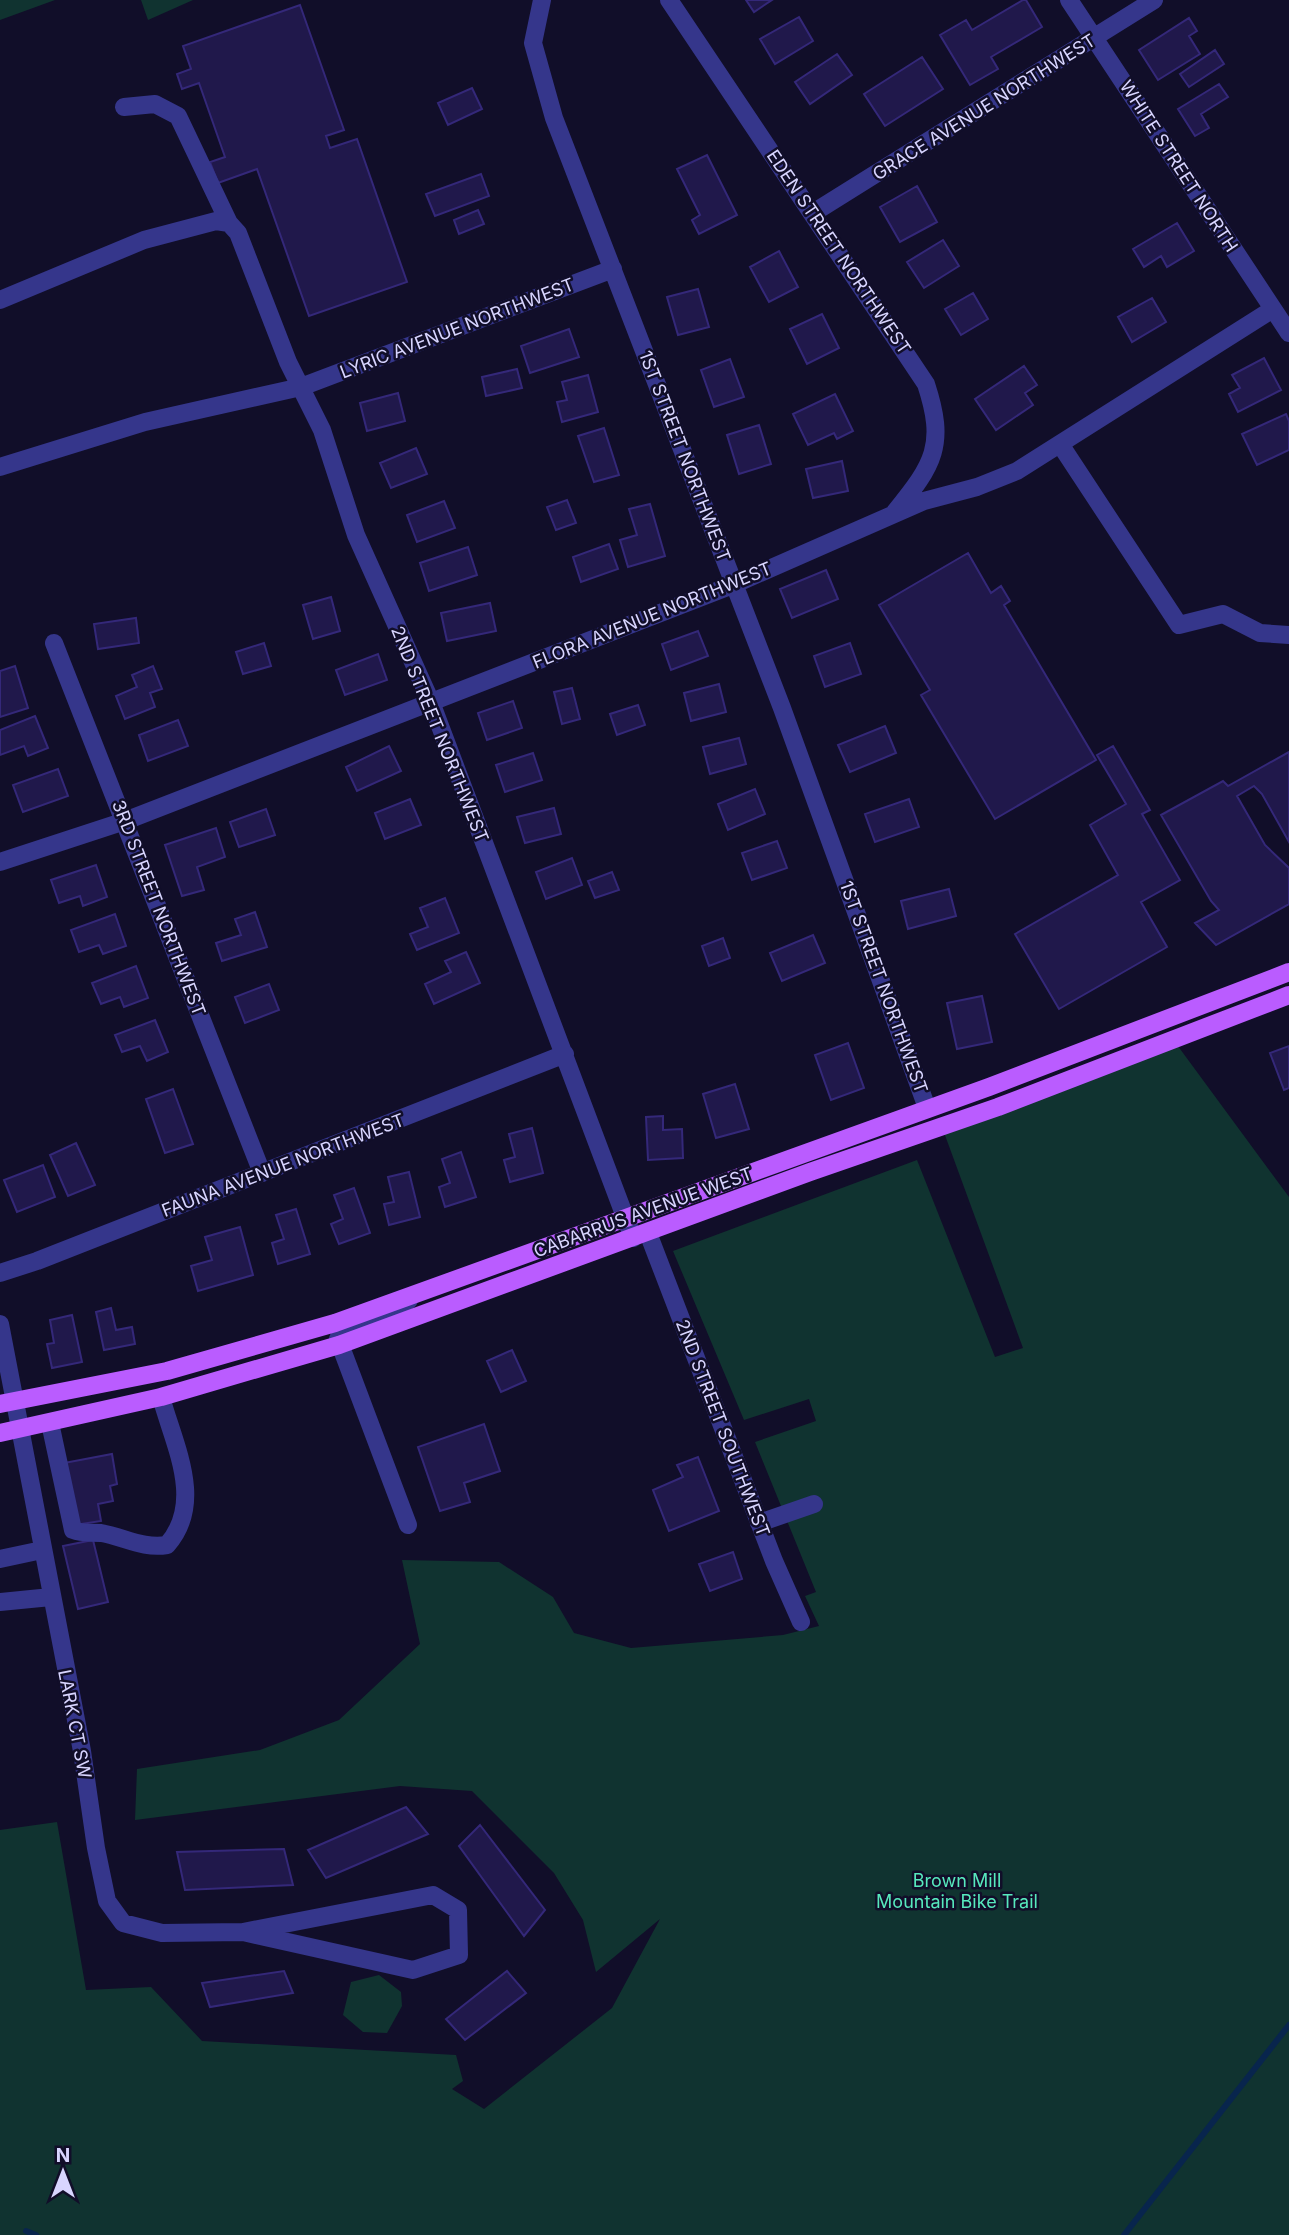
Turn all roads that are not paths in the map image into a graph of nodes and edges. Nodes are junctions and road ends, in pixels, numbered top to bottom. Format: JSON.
{"nodes":[{"id":1,"x":542,"y":0,"type":"edge"},
{"id":2,"x":669,"y":0,"type":"edge"},
{"id":3,"x":1069,"y":0,"type":"edge"},
{"id":4,"x":1154,"y":0,"type":"edge"},
{"id":5,"x":1095,"y":38,"type":"junction"},
{"id":6,"x":124,"y":107,"type":"dead end"},
{"id":7,"x":813,"y":213,"type":"junction"},
{"id":8,"x":233,"y":228,"type":"junction"},
{"id":9,"x":613,"y":269,"type":"junction"},
{"id":10,"x":0,"y":300,"type":"edge"},
{"id":11,"x":1273,"y":309,"type":"junction"},
{"id":12,"x":1289,"y":333,"type":"edge"},
{"id":13,"x":301,"y":387,"type":"junction"},
{"id":14,"x":1060,"y":444,"type":"junction"},
{"id":15,"x":0,"y":467,"type":"edge"},
{"id":16,"x":919,"y":482,"type":"junction"},
{"id":17,"x":939,"y":496,"type":"junction"},
{"id":18,"x":892,"y":514,"type":"junction"},
{"id":19,"x":735,"y":584,"type":"junction"},
{"id":20,"x":1289,"y":635,"type":"edge"},
{"id":21,"x":54,"y":643,"type":"dead end"},
{"id":22,"x":431,"y":702,"type":"junction"},
{"id":23,"x":125,"y":821,"type":"junction"},
{"id":24,"x":0,"y":862,"type":"edge"},
{"id":25,"x":1289,"y":972,"type":"edge"},
{"id":26,"x":1289,"y":995,"type":"edge"},
{"id":27,"x":565,"y":1054,"type":"junction"},
{"id":28,"x":928,"y":1108,"type":"junction"},
{"id":29,"x":262,"y":1173,"type":"junction"},
{"id":30,"x":625,"y":1217,"type":"junction"},
{"id":31,"x":640,"y":1235,"type":"junction"},
{"id":32,"x":0,"y":1273,"type":"edge"},
{"id":33,"x":418,"y":1294,"type":"junction"},
{"id":34,"x":0,"y":1324,"type":"edge"},
{"id":35,"x":339,"y":1345,"type":"junction"},
{"id":36,"x":161,"y":1397,"type":"junction"},
{"id":37,"x":6,"y":1403,"type":"edge"},
{"id":38,"x":50,"y":1423,"type":"junction"},
{"id":39,"x":19,"y":1429,"type":"junction"},
{"id":40,"x":0,"y":1433,"type":"edge"},
{"id":41,"x":814,"y":1504,"type":"dead end"},
{"id":42,"x":759,"y":1523,"type":"junction"},
{"id":43,"x":408,"y":1525,"type":"dead end"},
{"id":44,"x":42,"y":1550,"type":"junction"},
{"id":45,"x":0,"y":1559,"type":"edge"},
{"id":46,"x":51,"y":1597,"type":"junction"},
{"id":47,"x":0,"y":1602,"type":"edge"},
{"id":48,"x":801,"y":1622,"type":"dead end"},
{"id":49,"x":243,"y":1932,"type":"junction"}],
"edges":[{"from":1,"to":9,"type":"street","name":"1ST STREET NORTHWEST"},
{"from":2,"to":7,"type":"street","name":"EDEN STREET NORTHWEST"},
{"from":3,"to":5,"type":"street","name":"WHITE STREET NORTH"},
{"from":4,"to":5,"type":"street","name":"GRACE AVENUE NORTHWEST"},
{"from":5,"to":7,"type":"street","name":"GRACE AVENUE NORTHWEST"},
{"from":5,"to":11,"type":"street","name":"WHITE STREET NORTH"},
{"from":6,"to":8,"type":"street","name":"2ND STREET NORTHWEST"},
{"from":7,"to":16,"type":"street","name":"EDEN STREET NORTHWEST"},
{"from":8,"to":10,"type":"street"},
{"from":8,"to":13,"type":"street","name":"2ND STREET NORTHWEST"},
{"from":9,"to":13,"type":"street","name":"LYRIC AVENUE NORTHWEST"},
{"from":9,"to":19,"type":"street","name":"1ST STREET NORTHWEST"},
{"from":11,"to":12,"type":"street","name":"WHITE STREET NORTH"},
{"from":11,"to":14,"type":"street","name":"FLORA AVENUE NORTHWEST"},
{"from":13,"to":15,"type":"street","name":"LYRIC AVENUE NORTHWEST"},
{"from":13,"to":22,"type":"street","name":"2ND STREET NORTHWEST"},
{"from":14,"to":17,"type":"street","name":"FLORA AVENUE NORTHWEST"},
{"from":14,"to":20,"type":"street"},
{"from":16,"to":17,"type":"street"},
{"from":16,"to":18,"type":"street","name":"EDEN STREET NORTHWEST"},
{"from":17,"to":18,"type":"street","name":"FLORA AVENUE NORTHWEST"},
{"from":18,"to":19,"type":"street","name":"FLORA AVENUE NORTHWEST"},
{"from":19,"to":22,"type":"street","name":"FLORA AVENUE NORTHWEST"},
{"from":19,"to":28,"type":"street","name":"1ST STREET NORTHWEST"},
{"from":21,"to":23,"type":"street","name":"3RD STREET NORTHWEST"},
{"from":22,"to":23,"type":"street","name":"FLORA AVENUE NORTHWEST"},
{"from":22,"to":27,"type":"street","name":"2ND STREET NORTHWEST"},
{"from":23,"to":24,"type":"street","name":"FLORA AVENUE NORTHWEST"},
{"from":23,"to":29,"type":"street","name":"3RD STREET NORTHWEST"},
{"from":25,"to":28,"type":"main road","name":"CABARRUS AVENUE WEST"},
{"from":26,"to":31,"type":"main road","name":"CABARRUS AVENUE WEST"},
{"from":27,"to":29,"type":"street","name":"FAUNA AVENUE NORTHWEST"},
{"from":27,"to":30,"type":"street","name":"2ND STREET NORTHWEST"},
{"from":28,"to":30,"type":"main road","name":"CABARRUS AVENUE WEST"},
{"from":29,"to":32,"type":"street","name":"FAUNA AVENUE NORTHWEST"},
{"from":30,"to":31,"type":"street","name":"2ND STREET NORTHWEST"},
{"from":30,"to":33,"type":"main road","name":"CABARRUS AVENUE WEST"},
{"from":31,"to":35,"type":"main road","name":"CABARRUS AVENUE WEST"},
{"from":31,"to":42,"type":"street","name":"2ND STREET SOUTHWEST"},
{"from":33,"to":35,"type":"street"},
{"from":33,"to":37,"type":"main road","name":"CABARRUS AVENUE WEST"},
{"from":34,"to":37,"type":"street"},
{"from":35,"to":36,"type":"main road","name":"CABARRUS AVENUE WEST"},
{"from":35,"to":43,"type":"street"},
{"from":36,"to":38,"type":"main road","name":"CABARRUS AVENUE WEST"},
{"from":36,"to":38,"type":"street"},
{"from":37,"to":39,"type":"street","name":"LARK CT SW"},
{"from":38,"to":39,"type":"main road","name":"CABARRUS AVENUE WEST"},
{"from":39,"to":40,"type":"main road","name":"CABARRUS AVENUE WEST"},
{"from":39,"to":44,"type":"street","name":"LARK CT SW"},
{"from":41,"to":42,"type":"street"},
{"from":42,"to":48,"type":"street","name":"2ND STREET SOUTHWEST"},
{"from":44,"to":45,"type":"street"},
{"from":44,"to":46,"type":"street","name":"LARK CT SW"},
{"from":46,"to":47,"type":"street"},
{"from":46,"to":49,"type":"street","name":"LARK CT SW"},
{"from":49,"to":49,"type":"street","name":"LARK CT SW"}]}
